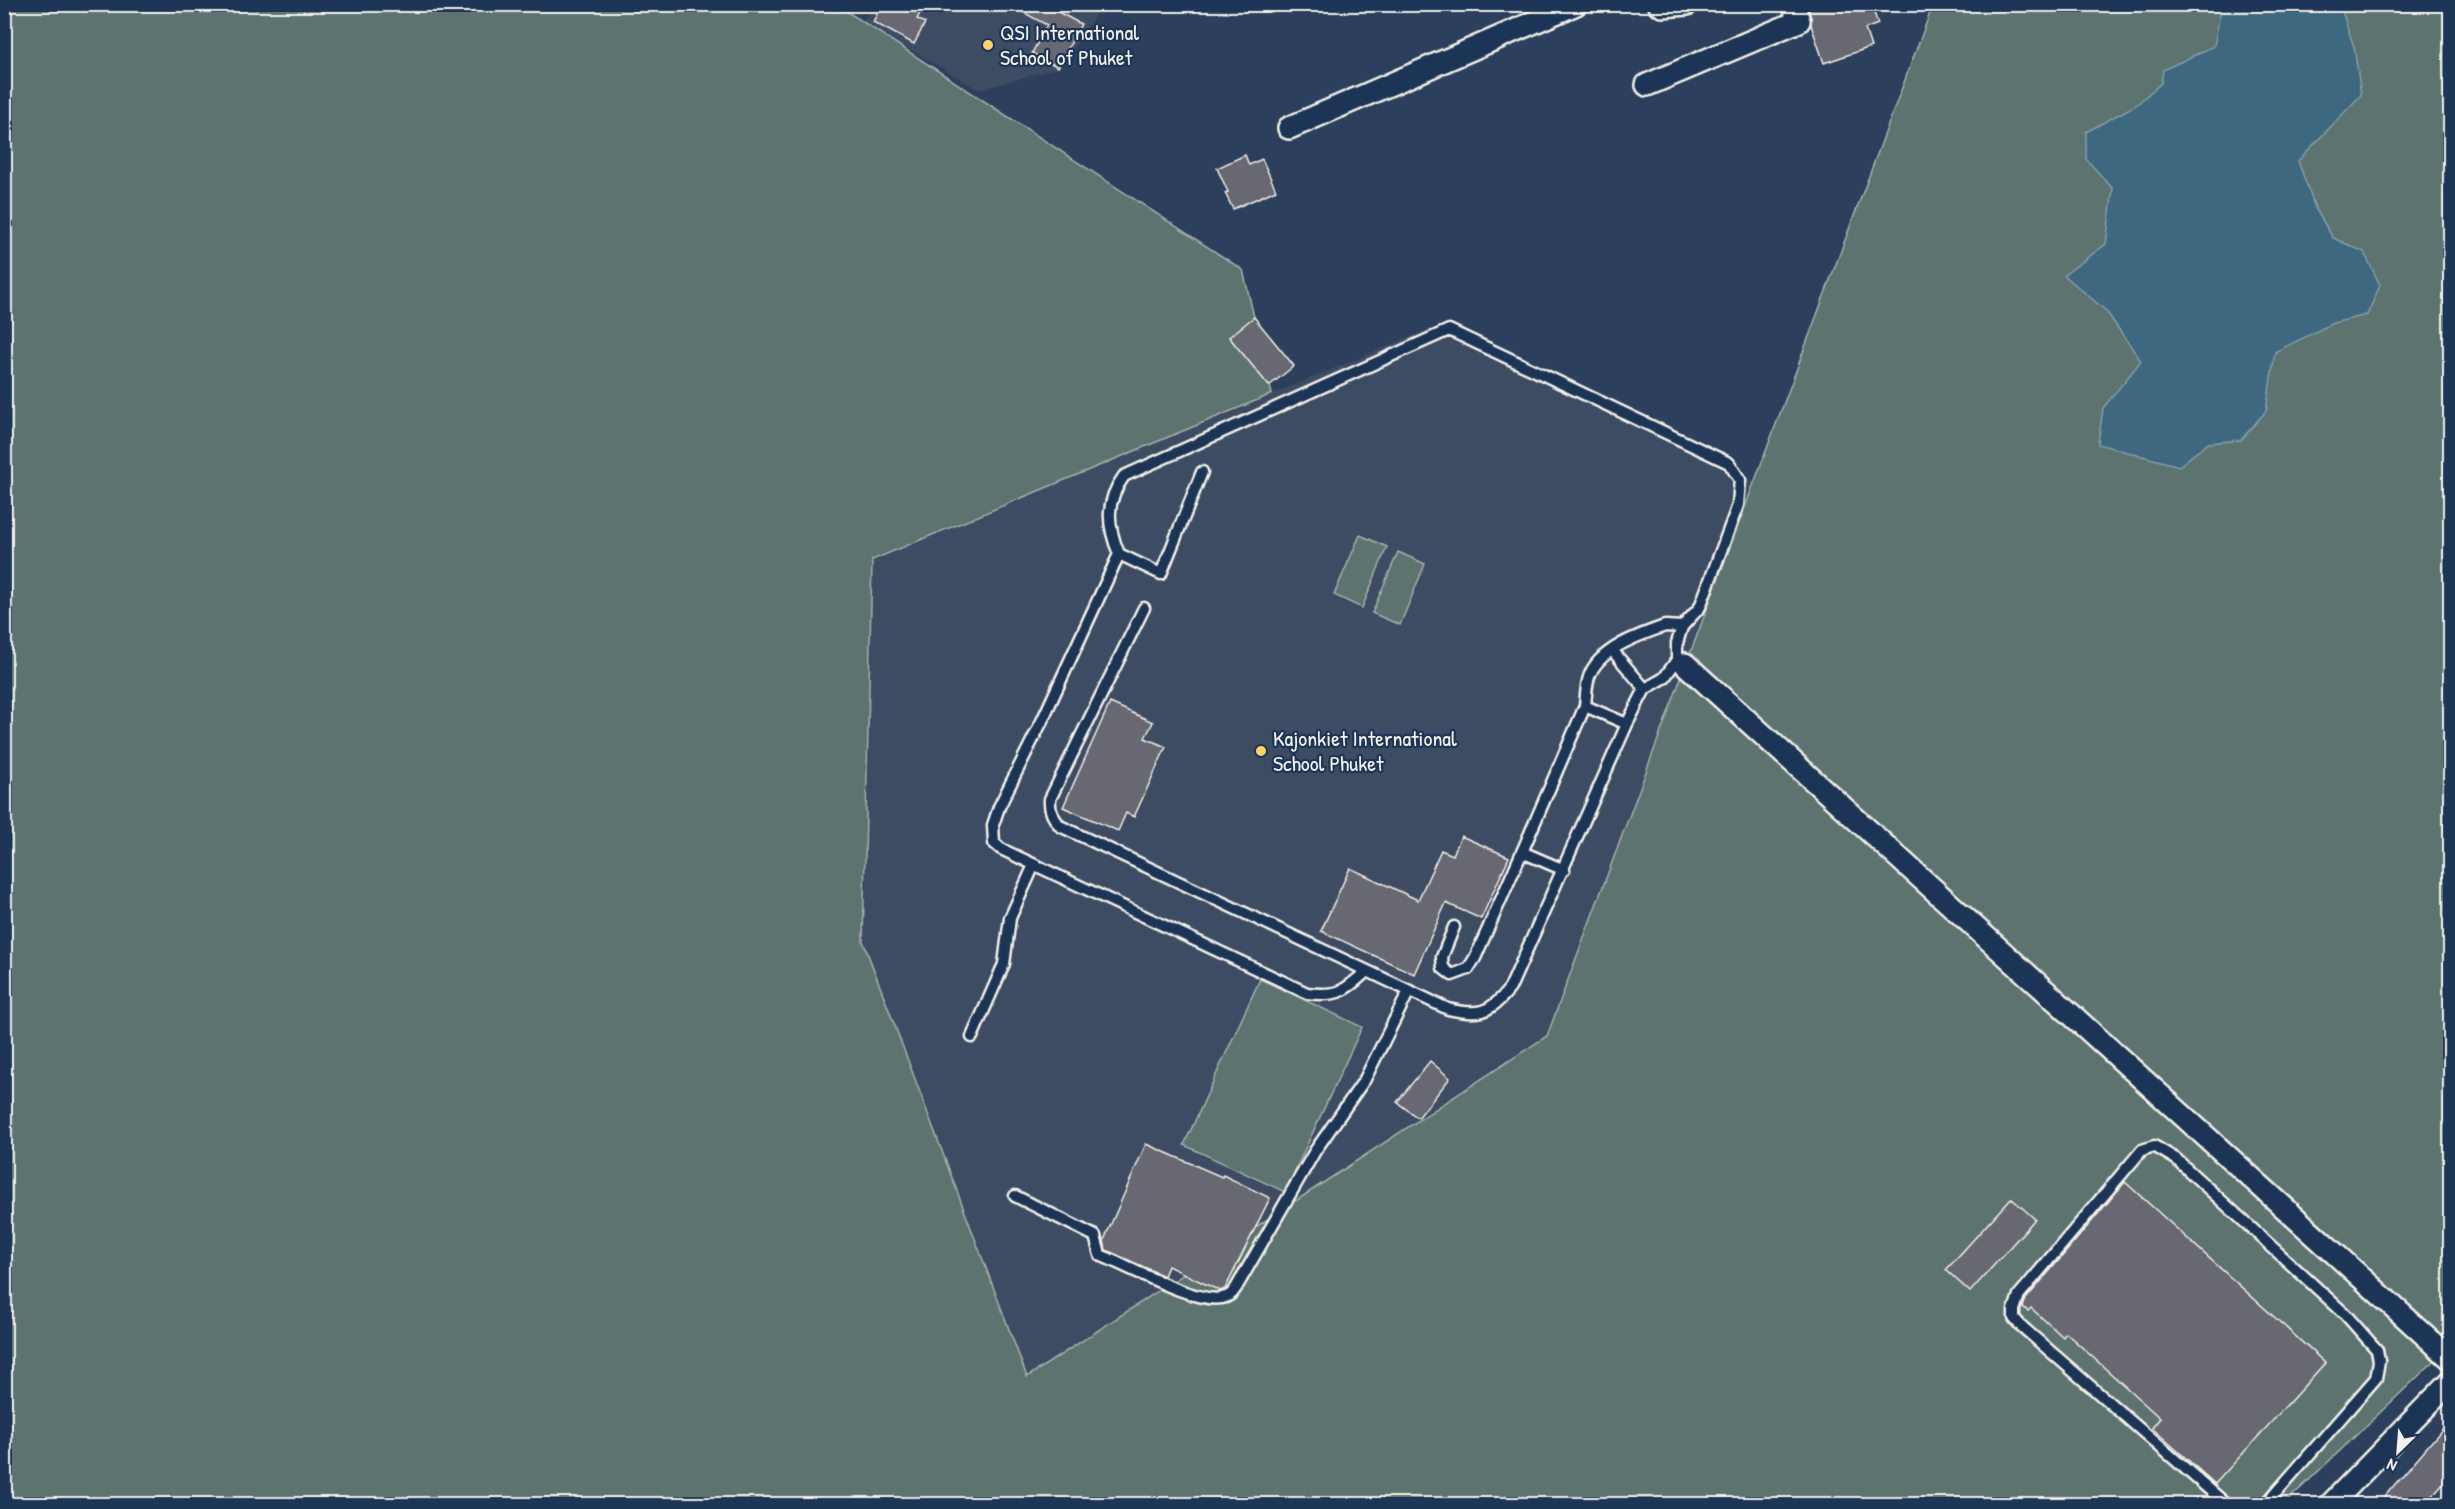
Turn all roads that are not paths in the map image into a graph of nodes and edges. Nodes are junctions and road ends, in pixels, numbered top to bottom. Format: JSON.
{"nodes":[{"id":1,"x":1576,"y":4,"type":"edge"},
{"id":2,"x":1659,"y":4,"type":"edge"},
{"id":3,"x":1687,"y":4,"type":"edge"},
{"id":4,"x":1793,"y":4,"type":"edge"},
{"id":5,"x":1647,"y":85,"type":"dead end"},
{"id":6,"x":1289,"y":128,"type":"dead end"},
{"id":7,"x":1202,"y":472,"type":"dead end"},
{"id":8,"x":1119,"y":554,"type":"junction"},
{"id":9,"x":1144,"y":608,"type":"dead end"},
{"id":10,"x":1682,"y":627,"type":"junction"},
{"id":11,"x":1612,"y":650,"type":"junction"},
{"id":12,"x":1681,"y":662,"type":"junction"},
{"id":13,"x":1645,"y":689,"type":"junction"},
{"id":14,"x":1585,"y":706,"type":"junction"},
{"id":15,"x":1627,"y":724,"type":"junction"},
{"id":16,"x":1522,"y":852,"type":"junction"},
{"id":17,"x":1034,"y":865,"type":"junction"},
{"id":18,"x":1564,"y":870,"type":"junction"},
{"id":19,"x":1454,"y":927,"type":"dead end"},
{"id":20,"x":1367,"y":971,"type":"junction"},
{"id":21,"x":1409,"y":991,"type":"junction"},
{"id":22,"x":972,"y":1037,"type":"dead end"},
{"id":23,"x":1015,"y":1197,"type":"dead end"},
{"id":24,"x":2451,"y":1358,"type":"edge"},
{"id":25,"x":2451,"y":1382,"type":"edge"},
{"id":26,"x":2226,"y":1504,"type":"edge"},
{"id":27,"x":2266,"y":1504,"type":"edge"},
{"id":28,"x":2331,"y":1504,"type":"edge"}],
"edges":[{"from":1,"to":6,"type":"street"},
{"from":2,"to":3,"type":"street"},
{"from":4,"to":5,"type":"street"},
{"from":7,"to":8,"type":"lane"},
{"from":8,"to":10,"type":"lane"},
{"from":8,"to":17,"type":"lane"},
{"from":9,"to":20,"type":"lane"},
{"from":10,"to":11,"type":"lane"},
{"from":10,"to":12,"type":"lane"},
{"from":11,"to":13,"type":"lane"},
{"from":11,"to":14,"type":"lane"},
{"from":12,"to":13,"type":"lane"},
{"from":12,"to":24,"type":"street"},
{"from":13,"to":15,"type":"lane"},
{"from":14,"to":15,"type":"lane"},
{"from":14,"to":16,"type":"lane"},
{"from":15,"to":18,"type":"lane"},
{"from":16,"to":18,"type":"lane"},
{"from":16,"to":19,"type":"lane"},
{"from":17,"to":20,"type":"lane"},
{"from":17,"to":22,"type":"lane"},
{"from":18,"to":21,"type":"lane"},
{"from":20,"to":21,"type":"lane"},
{"from":21,"to":23,"type":"lane"},
{"from":25,"to":28,"type":"street"},
{"from":26,"to":27,"type":"lane"}]}
